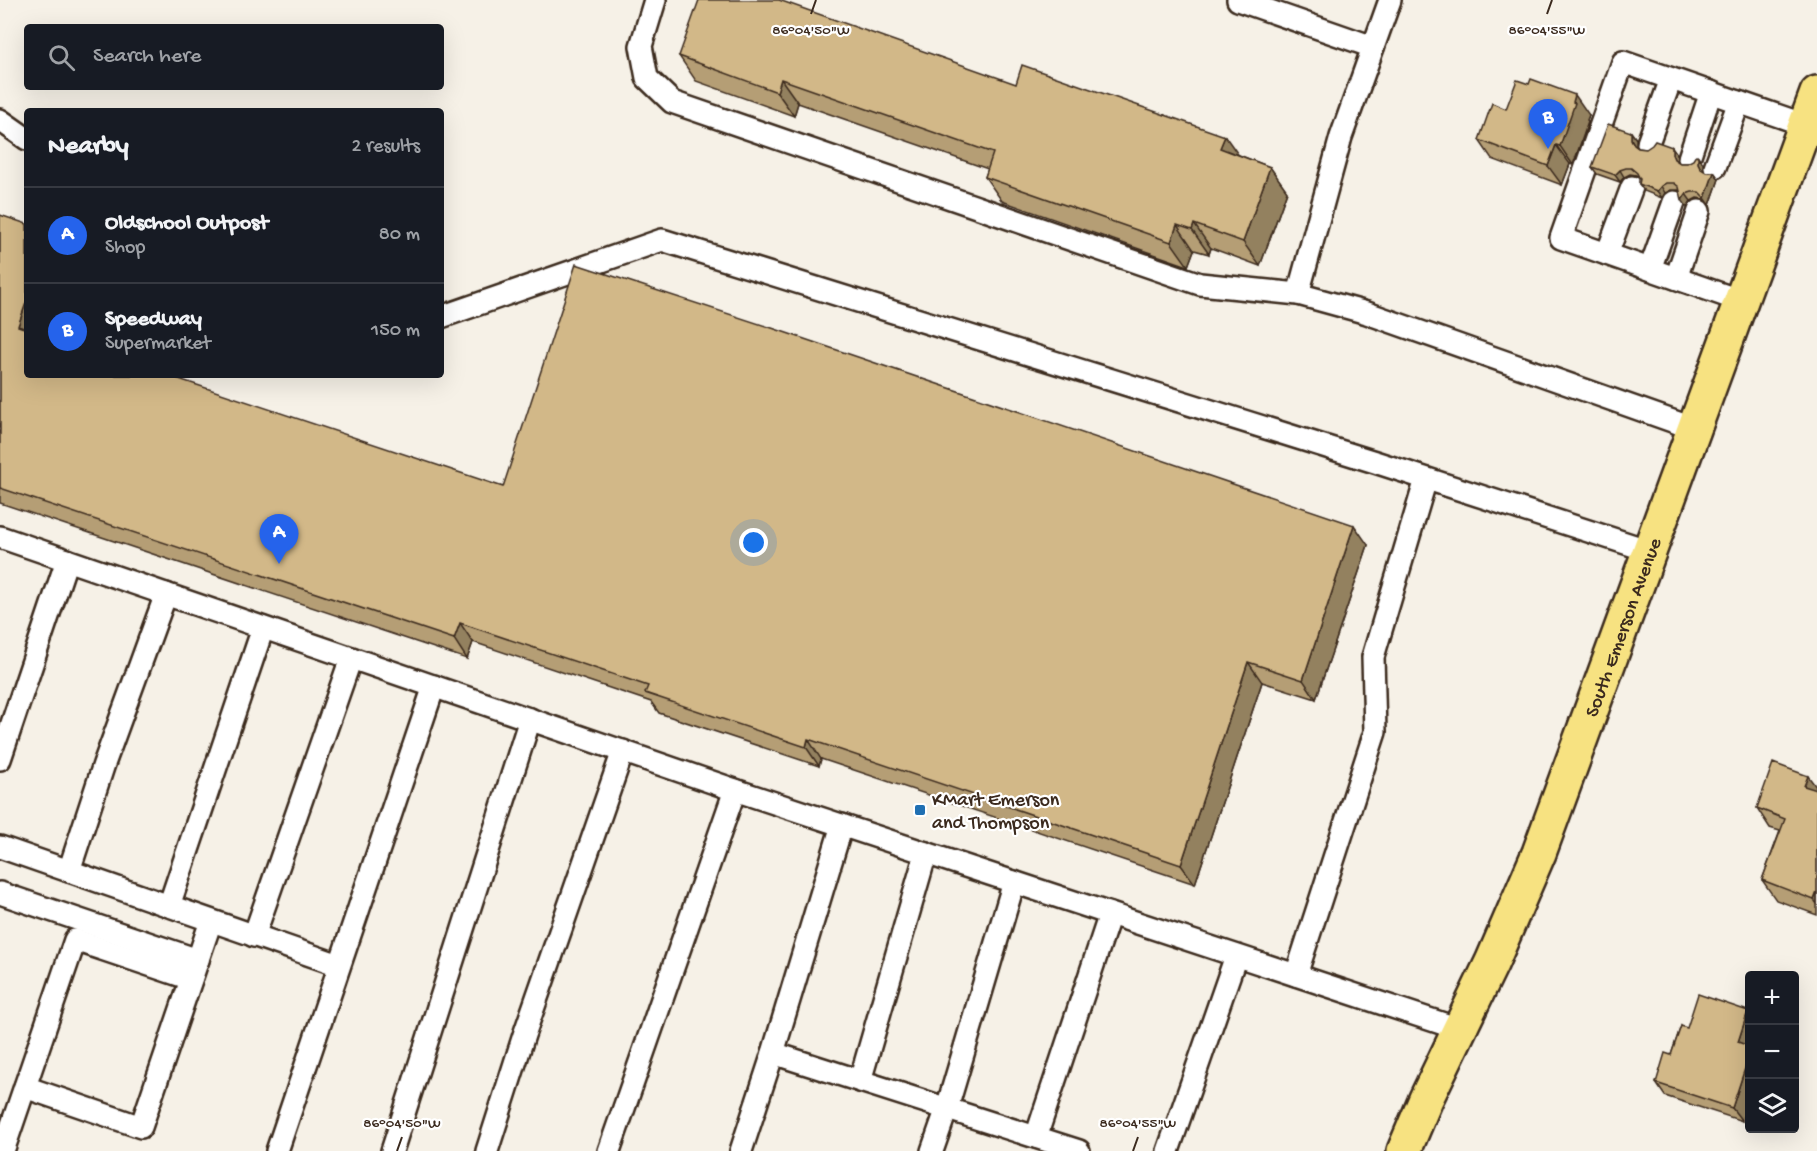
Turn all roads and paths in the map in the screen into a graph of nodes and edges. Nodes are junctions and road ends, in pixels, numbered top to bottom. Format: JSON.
{"nodes":[{"id":1,"x":655,"y":0,"type":"edge"},
{"id":2,"x":1239,"y":0,"type":"edge"},
{"id":3,"x":1390,"y":0,"type":"edge"},
{"id":4,"x":1373,"y":47,"type":"junction"},
{"id":5,"x":1671,"y":79,"type":"junction"},
{"id":6,"x":1711,"y":92,"type":"junction"},
{"id":7,"x":1817,"y":93,"type":"edge"},
{"id":8,"x":1739,"y":102,"type":"junction"},
{"id":9,"x":0,"y":120,"type":"edge"},
{"id":10,"x":1805,"y":125,"type":"junction"},
{"id":11,"x":24,"y":137,"type":"edge"},
{"id":12,"x":1648,"y":143,"type":"dead end"},
{"id":13,"x":1689,"y":158,"type":"dead end"},
{"id":14,"x":1715,"y":167,"type":"dead end"},
{"id":15,"x":1632,"y":187,"type":"dead end"},
{"id":16,"x":1674,"y":202,"type":"dead end"},
{"id":17,"x":1699,"y":211,"type":"dead end"},
{"id":18,"x":1607,"y":254,"type":"junction"},
{"id":19,"x":1650,"y":269,"type":"junction"},
{"id":20,"x":1676,"y":278,"type":"junction"},
{"id":21,"x":1298,"y":294,"type":"junction"},
{"id":22,"x":1741,"y":301,"type":"junction"},
{"id":23,"x":444,"y":316,"type":"edge"},
{"id":24,"x":1695,"y":429,"type":"junction"},
{"id":25,"x":1426,"y":479,"type":"junction"},
{"id":26,"x":0,"y":537,"type":"edge"},
{"id":27,"x":1650,"y":551,"type":"junction"},
{"id":28,"x":67,"y":560,"type":"junction"},
{"id":29,"x":166,"y":594,"type":"junction"},
{"id":30,"x":263,"y":628,"type":"junction"},
{"id":31,"x":351,"y":658,"type":"junction"},
{"id":32,"x":434,"y":686,"type":"junction"},
{"id":33,"x":530,"y":719,"type":"junction"},
{"id":34,"x":623,"y":751,"type":"junction"},
{"id":35,"x":0,"y":759,"type":"edge"},
{"id":36,"x":735,"y":790,"type":"junction"},
{"id":37,"x":842,"y":825,"type":"junction"},
{"id":38,"x":0,"y":847,"type":"edge"},
{"id":39,"x":926,"y":853,"type":"junction"},
{"id":40,"x":69,"y":871,"type":"junction"},
{"id":41,"x":1014,"y":882,"type":"junction"},
{"id":42,"x":0,"y":893,"type":"edge"},
{"id":43,"x":169,"y":906,"type":"junction"},
{"id":44,"x":1110,"y":914,"type":"junction"},
{"id":45,"x":211,"y":921,"type":"junction"},
{"id":46,"x":254,"y":936,"type":"junction"},
{"id":47,"x":1236,"y":956,"type":"junction"},
{"id":48,"x":339,"y":965,"type":"junction"},
{"id":49,"x":194,"y":970,"type":"junction"},
{"id":50,"x":1296,"y":975,"type":"junction"},
{"id":51,"x":1459,"y":1029,"type":"junction"},
{"id":52,"x":774,"y":1053,"type":"junction"},
{"id":53,"x":860,"y":1081,"type":"junction"},
{"id":54,"x":25,"y":1087,"type":"junction"},
{"id":55,"x":947,"y":1108,"type":"junction"},
{"id":56,"x":1036,"y":1137,"type":"junction"},
{"id":57,"x":3,"y":1151,"type":"edge"},
{"id":58,"x":277,"y":1151,"type":"edge"},
{"id":59,"x":392,"y":1151,"type":"edge"},
{"id":60,"x":487,"y":1151,"type":"edge"},
{"id":61,"x":609,"y":1151,"type":"edge"},
{"id":62,"x":741,"y":1151,"type":"edge"},
{"id":63,"x":932,"y":1151,"type":"edge"},
{"id":64,"x":1079,"y":1151,"type":"edge"},
{"id":65,"x":1168,"y":1151,"type":"edge"},
{"id":66,"x":1404,"y":1151,"type":"edge"}],
"edges":[{"from":1,"to":21,"type":"lane"},
{"from":2,"to":4,"type":"lane"},
{"from":3,"to":4,"type":"lane"},
{"from":4,"to":21,"type":"lane"},
{"from":5,"to":6,"type":"lane"},
{"from":5,"to":12,"type":"lane"},
{"from":5,"to":18,"type":"lane"},
{"from":6,"to":8,"type":"lane"},
{"from":6,"to":13,"type":"lane"},
{"from":7,"to":10,"type":"main road","name":"South Emerson Avenue"},
{"from":8,"to":10,"type":"lane"},
{"from":8,"to":14,"type":"lane"},
{"from":9,"to":11,"type":"lane"},
{"from":10,"to":22,"type":"main road","name":"South Emerson Avenue"},
{"from":15,"to":18,"type":"lane"},
{"from":16,"to":19,"type":"lane"},
{"from":17,"to":20,"type":"lane"},
{"from":18,"to":19,"type":"lane"},
{"from":19,"to":20,"type":"lane"},
{"from":20,"to":22,"type":"lane"},
{"from":21,"to":24,"type":"lane"},
{"from":22,"to":24,"type":"main road","name":"South Emerson Avenue"},
{"from":23,"to":25,"type":"lane"},
{"from":24,"to":27,"type":"main road","name":"South Emerson Avenue"},
{"from":25,"to":27,"type":"lane"},
{"from":25,"to":50,"type":"lane"},
{"from":26,"to":28,"type":"lane"},
{"from":27,"to":51,"type":"main road","name":"South Emerson Avenue"},
{"from":28,"to":29,"type":"lane"},
{"from":28,"to":35,"type":"lane"},
{"from":29,"to":30,"type":"lane"},
{"from":29,"to":40,"type":"lane"},
{"from":30,"to":31,"type":"lane"},
{"from":30,"to":43,"type":"lane"},
{"from":31,"to":32,"type":"lane"},
{"from":31,"to":46,"type":"lane"},
{"from":32,"to":33,"type":"lane"},
{"from":32,"to":48,"type":"lane"},
{"from":33,"to":34,"type":"lane"},
{"from":33,"to":59,"type":"lane"},
{"from":34,"to":36,"type":"lane"},
{"from":34,"to":60,"type":"lane"},
{"from":36,"to":37,"type":"lane"},
{"from":36,"to":61,"type":"lane"},
{"from":37,"to":39,"type":"lane"},
{"from":37,"to":52,"type":"lane"},
{"from":38,"to":40,"type":"lane"},
{"from":39,"to":41,"type":"lane"},
{"from":39,"to":53,"type":"lane"},
{"from":40,"to":43,"type":"lane"},
{"from":41,"to":44,"type":"lane"},
{"from":41,"to":55,"type":"lane"},
{"from":42,"to":49,"type":"lane"},
{"from":43,"to":45,"type":"lane"},
{"from":44,"to":47,"type":"lane"},
{"from":44,"to":56,"type":"lane"},
{"from":45,"to":46,"type":"lane"},
{"from":45,"to":49,"type":"lane"},
{"from":46,"to":48,"type":"lane"},
{"from":47,"to":50,"type":"lane"},
{"from":47,"to":65,"type":"lane"},
{"from":48,"to":58,"type":"lane"},
{"from":49,"to":54,"type":"lane"},
{"from":49,"to":54,"type":"lane"},
{"from":50,"to":51,"type":"lane"},
{"from":51,"to":66,"type":"main road","name":"South Emerson Avenue"},
{"from":52,"to":53,"type":"lane"},
{"from":52,"to":62,"type":"lane"},
{"from":53,"to":55,"type":"lane"},
{"from":54,"to":57,"type":"lane"},
{"from":55,"to":56,"type":"lane"},
{"from":55,"to":63,"type":"lane"},
{"from":56,"to":64,"type":"lane"}]}
